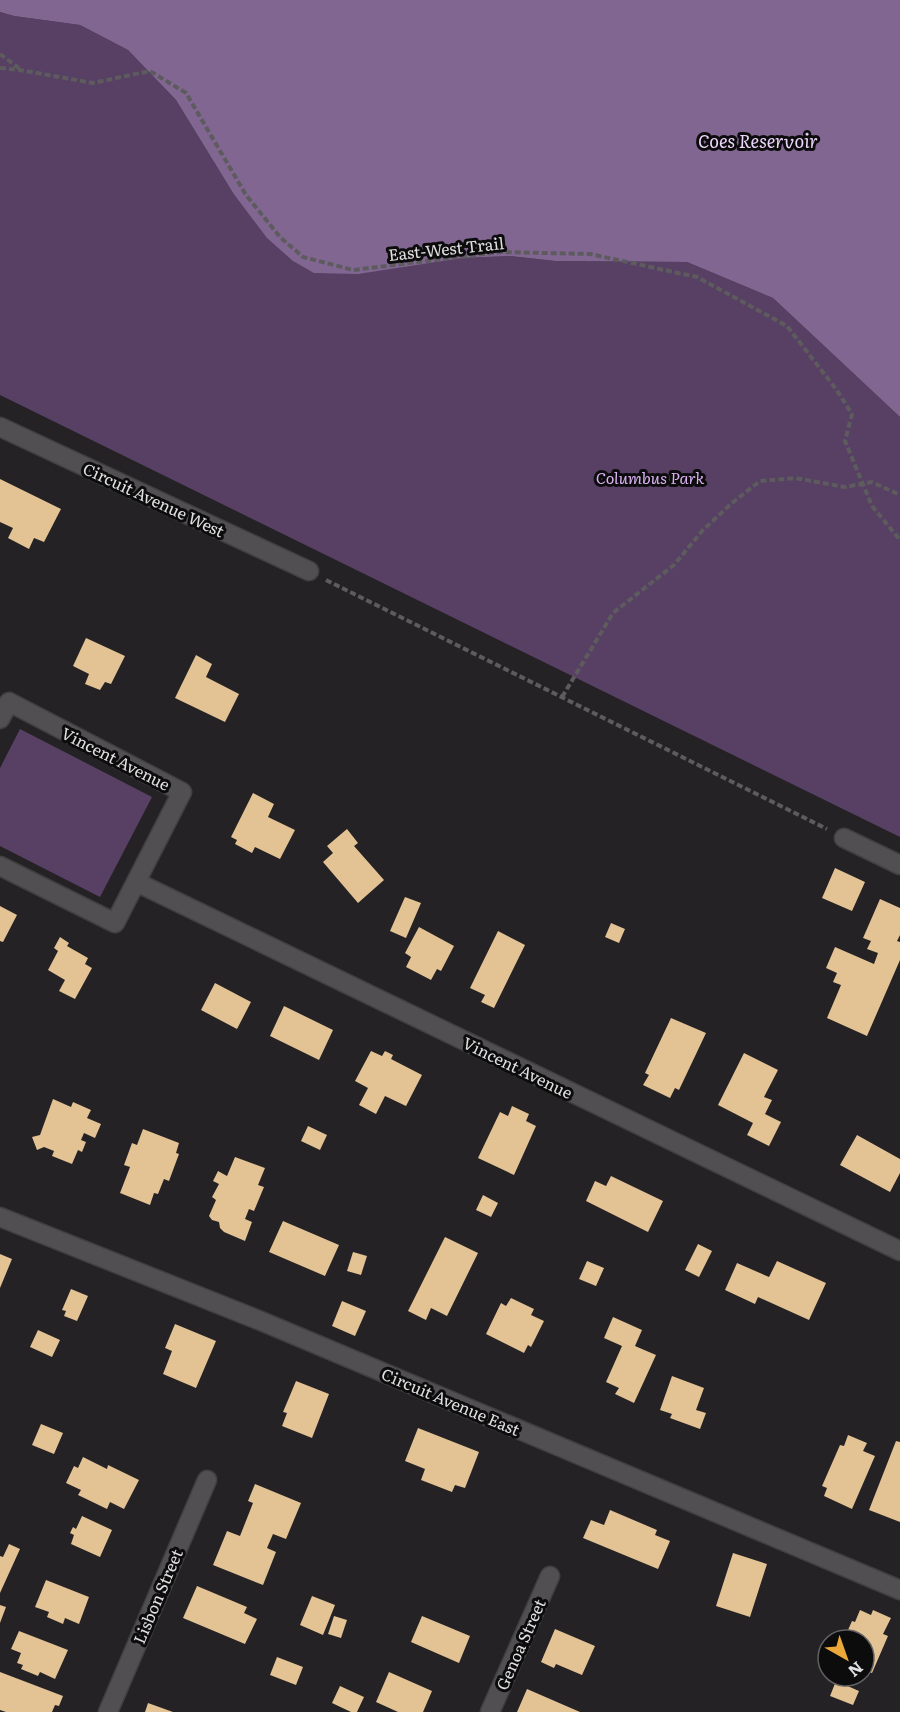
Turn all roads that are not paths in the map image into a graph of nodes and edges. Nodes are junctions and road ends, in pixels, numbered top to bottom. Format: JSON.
{"nodes":[{"id":1,"x":0,"y":427,"type":"edge"},
{"id":2,"x":309,"y":571,"type":"road end"},
{"id":3,"x":0,"y":719,"type":"edge"},
{"id":4,"x":843,"y":838,"type":"road end"},
{"id":5,"x":900,"y":865,"type":"edge"},
{"id":6,"x":0,"y":866,"type":"edge"},
{"id":7,"x":136,"y":882,"type":"junction"},
{"id":8,"x":0,"y":1217,"type":"edge"},
{"id":9,"x":900,"y":1251,"type":"edge"},
{"id":10,"x":207,"y":1480,"type":"dead end"},
{"id":11,"x":550,"y":1576,"type":"dead end"},
{"id":12,"x":900,"y":1590,"type":"edge"},
{"id":13,"x":108,"y":1712,"type":"edge"},
{"id":14,"x":490,"y":1712,"type":"edge"}],
"edges":[{"from":1,"to":2,"type":"street","name":"Circuit Avenue West"},
{"from":3,"to":7,"type":"street","name":"Vincent Avenue"},
{"from":4,"to":5,"type":"street"},
{"from":6,"to":7,"type":"street","name":"Vincent Avenue"},
{"from":7,"to":9,"type":"street","name":"Vincent Avenue"},
{"from":8,"to":12,"type":"street","name":"Circuit Avenue East"},
{"from":10,"to":13,"type":"street","name":"Lisbon Street"},
{"from":11,"to":14,"type":"street","name":"Genoa Street"}]}
